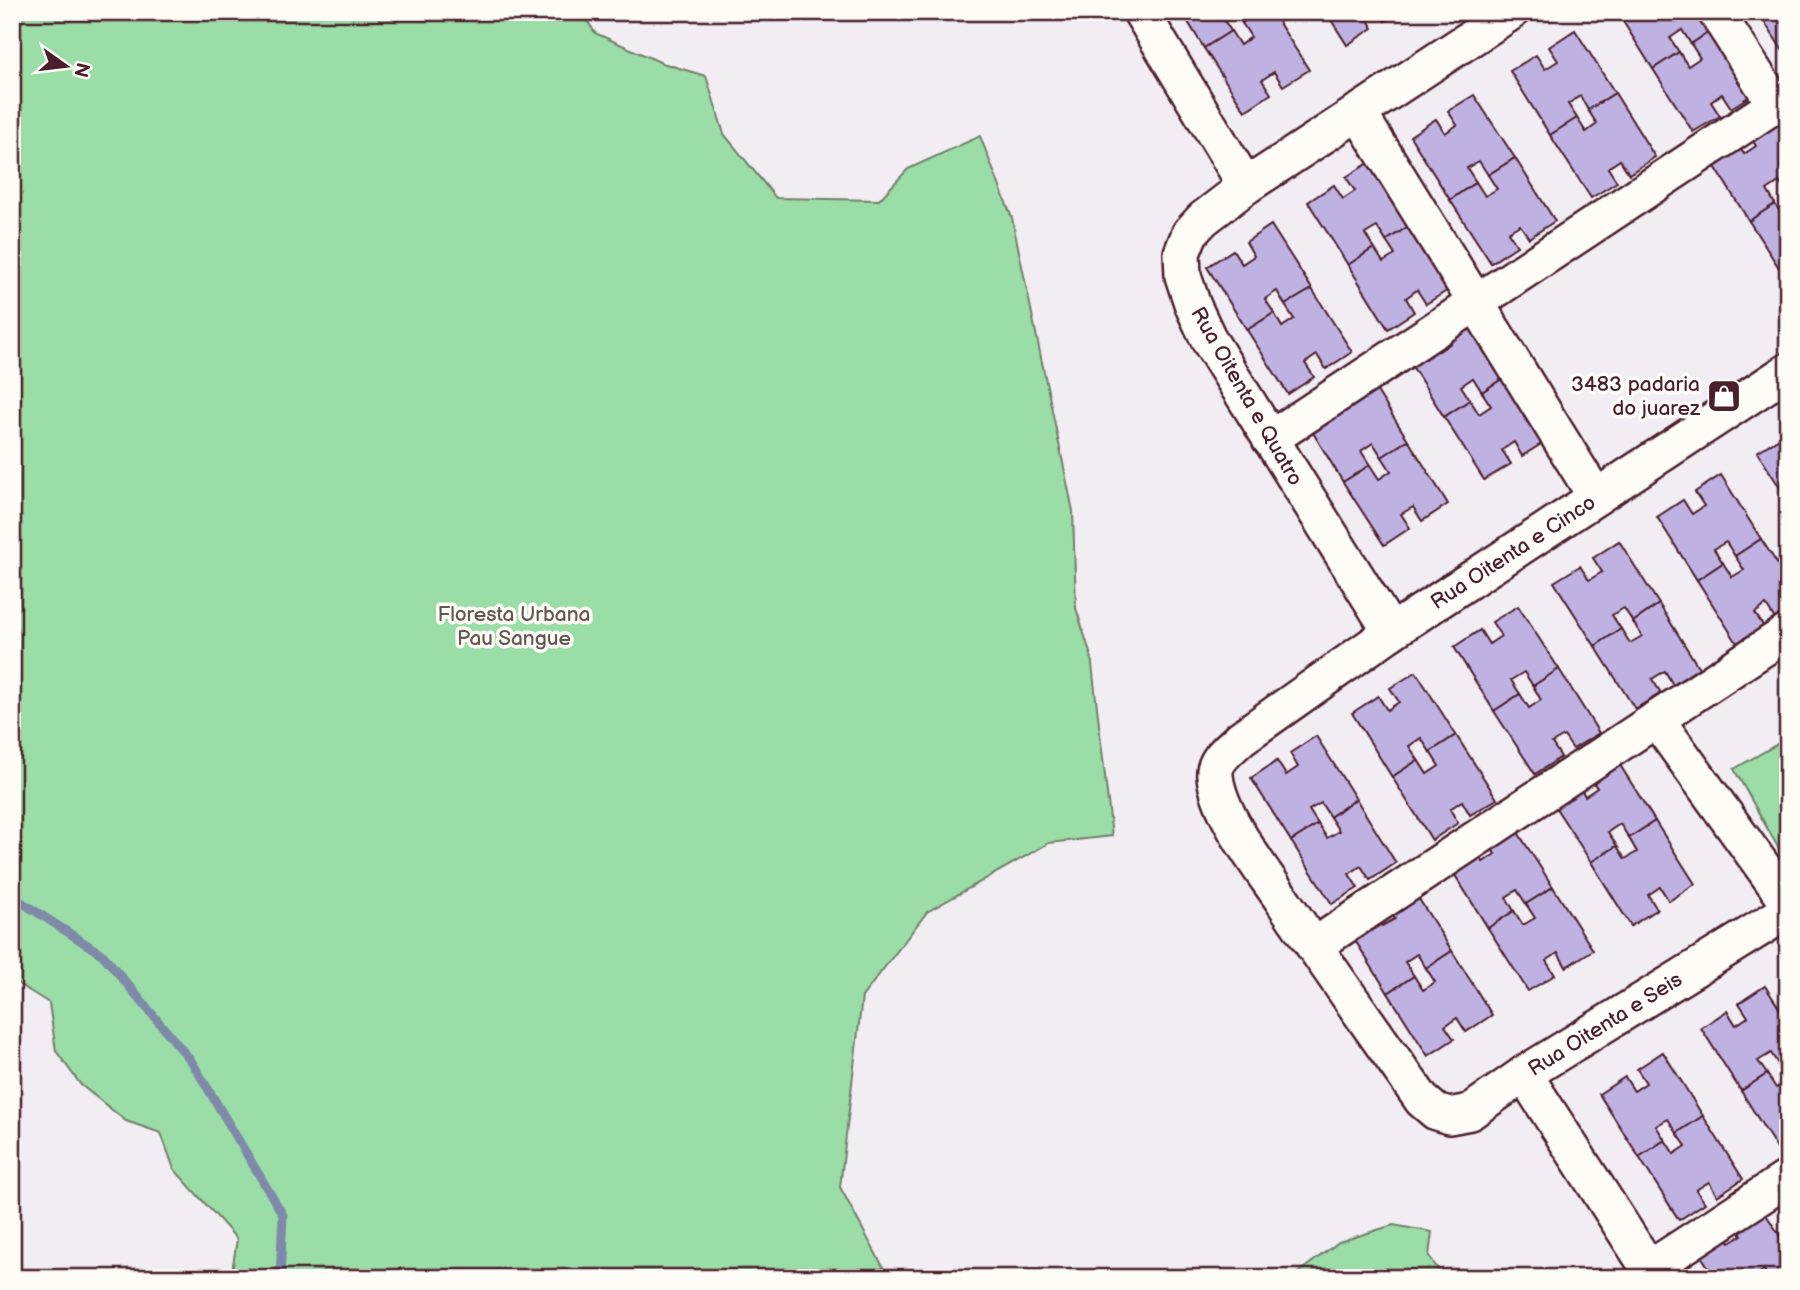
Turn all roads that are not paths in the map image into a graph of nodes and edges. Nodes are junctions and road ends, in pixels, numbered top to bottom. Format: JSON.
{"nodes":[{"id":1,"x":1141,"y":12,"type":"edge"},
{"id":2,"x":1511,"y":12,"type":"edge"},
{"id":3,"x":1716,"y":12,"type":"edge"},
{"id":4,"x":1782,"y":100,"type":"edge"},
{"id":5,"x":1358,"y":112,"type":"junction"},
{"id":6,"x":1246,"y":186,"type":"junction"},
{"id":7,"x":1476,"y":302,"type":"junction"},
{"id":8,"x":1788,"y":371,"type":"edge"},
{"id":9,"x":1270,"y":439,"type":"junction"},
{"id":10,"x":1596,"y":497,"type":"junction"},
{"id":11,"x":1391,"y":632,"type":"junction"},
{"id":12,"x":1788,"y":632,"type":"edge"},
{"id":13,"x":1656,"y":719,"type":"junction"},
{"id":14,"x":1788,"y":902,"type":"edge"},
{"id":15,"x":1788,"y":911,"type":"edge"},
{"id":16,"x":1314,"y":946,"type":"junction"},
{"id":17,"x":1524,"y":1074,"type":"junction"},
{"id":18,"x":1788,"y":1178,"type":"edge"},
{"id":19,"x":1652,"y":1273,"type":"edge"}],
"edges":[{"from":1,"to":6,"type":"street"},
{"from":2,"to":5,"type":"street","name":"Rua Oitenta e Quatro"},
{"from":3,"to":4,"type":"street"},
{"from":4,"to":7,"type":"street"},
{"from":5,"to":6,"type":"street","name":"Rua Oitenta e Quatro"},
{"from":5,"to":7,"type":"street"},
{"from":6,"to":9,"type":"street","name":"Rua Oitenta e Quatro"},
{"from":7,"to":9,"type":"street"},
{"from":7,"to":10,"type":"street"},
{"from":8,"to":10,"type":"street","name":"Rua Oitenta e Cinco"},
{"from":9,"to":11,"type":"street","name":"Rua Oitenta e Quatro"},
{"from":10,"to":11,"type":"street","name":"Rua Oitenta e Cinco"},
{"from":11,"to":16,"type":"street","name":"Rua Oitenta e Cinco"},
{"from":12,"to":13,"type":"street"},
{"from":13,"to":14,"type":"street"},
{"from":13,"to":16,"type":"street"},
{"from":15,"to":17,"type":"street","name":"Rua Oitenta e Seis"},
{"from":16,"to":17,"type":"street","name":"Rua Oitenta e Seis"},
{"from":17,"to":19,"type":"street"},
{"from":18,"to":19,"type":"street"}]}
